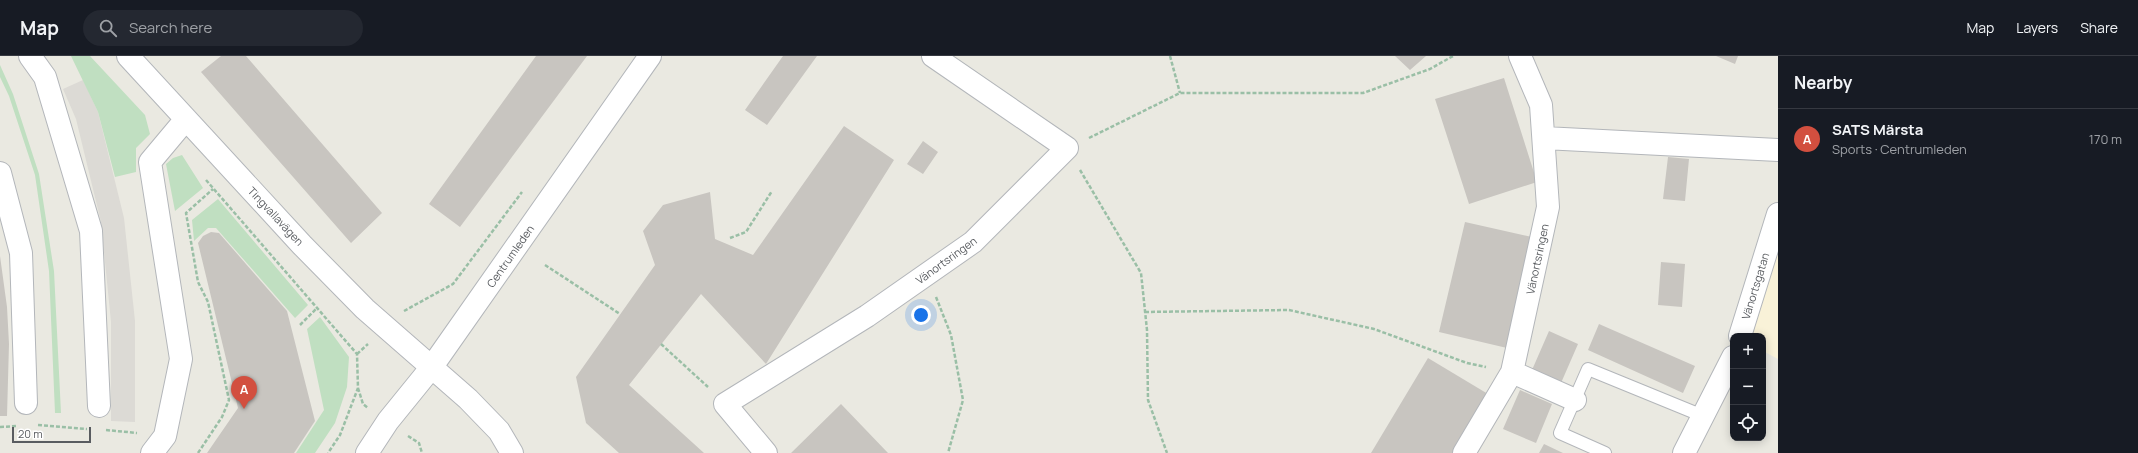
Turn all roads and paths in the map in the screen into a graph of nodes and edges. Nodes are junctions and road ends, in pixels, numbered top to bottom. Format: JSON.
{"nodes":[{"id":1,"x":30,"y":56,"type":"edge"},
{"id":2,"x":128,"y":56,"type":"edge"},
{"id":3,"x":650,"y":56,"type":"edge"},
{"id":4,"x":933,"y":56,"type":"edge"},
{"id":5,"x":1170,"y":56,"type":"edge"},
{"id":6,"x":1453,"y":56,"type":"edge"},
{"id":7,"x":1520,"y":56,"type":"edge"},
{"id":8,"x":1180,"y":93,"type":"junction"},
{"id":9,"x":186,"y":119,"type":"junction"},
{"id":10,"x":1544,"y":138,"type":"junction"},
{"id":11,"x":1067,"y":148,"type":"junction"},
{"id":12,"x":1778,"y":150,"type":"edge"},
{"id":13,"x":0,"y":173,"type":"edge"},
{"id":14,"x":204,"y":177,"type":"dead end"},
{"id":15,"x":213,"y":189,"type":"junction"},
{"id":16,"x":524,"y":189,"type":"dead end"},
{"id":17,"x":772,"y":191,"type":"dead end"},
{"id":18,"x":1778,"y":214,"type":"edge"},
{"id":19,"x":730,"y":238,"type":"dead end"},
{"id":20,"x":545,"y":265,"type":"dead end"},
{"id":21,"x":928,"y":274,"type":"junction"},
{"id":22,"x":317,"y":308,"type":"junction"},
{"id":23,"x":1145,"y":312,"type":"junction"},
{"id":24,"x":400,"y":314,"type":"dead end"},
{"id":25,"x":620,"y":314,"type":"dead end"},
{"id":26,"x":300,"y":325,"type":"dead end"},
{"id":27,"x":1741,"y":333,"type":"edge"},
{"id":28,"x":661,"y":344,"type":"dead end"},
{"id":29,"x":1730,"y":363,"type":"edge"},
{"id":30,"x":431,"y":368,"type":"junction"},
{"id":31,"x":1512,"y":372,"type":"junction"},
{"id":32,"x":358,"y":388,"type":"junction"},
{"id":33,"x":1575,"y":400,"type":"junction"},
{"id":34,"x":26,"y":403,"type":"dead end"},
{"id":35,"x":363,"y":404,"type":"dead end"},
{"id":36,"x":725,"y":404,"type":"junction"},
{"id":37,"x":99,"y":406,"type":"dead end"},
{"id":38,"x":1703,"y":416,"type":"junction"},
{"id":39,"x":37,"y":425,"type":"dead end"},
{"id":40,"x":22,"y":426,"type":"dead end"},
{"id":41,"x":0,"y":427,"type":"edge"},
{"id":42,"x":90,"y":429,"type":"dead end"},
{"id":43,"x":105,"y":430,"type":"dead end"},
{"id":44,"x":166,"y":436,"type":"junction"},
{"id":45,"x":419,"y":443,"type":"dead end"},
{"id":46,"x":152,"y":453,"type":"edge"},
{"id":47,"x":198,"y":453,"type":"edge"},
{"id":48,"x":328,"y":453,"type":"edge"},
{"id":49,"x":366,"y":453,"type":"edge"},
{"id":50,"x":422,"y":453,"type":"edge"},
{"id":51,"x":512,"y":453,"type":"edge"},
{"id":52,"x":766,"y":453,"type":"edge"},
{"id":53,"x":948,"y":453,"type":"edge"},
{"id":54,"x":1167,"y":453,"type":"edge"},
{"id":55,"x":1464,"y":453,"type":"edge"},
{"id":56,"x":1605,"y":453,"type":"edge"},
{"id":57,"x":1684,"y":453,"type":"edge"}],
"edges":[{"from":1,"to":37,"type":"street"},
{"from":2,"to":9,"type":"street","name":"Tingvallavägen"},
{"from":3,"to":30,"type":"street","name":"Centrumleden"},
{"from":4,"to":11,"type":"street"},
{"from":5,"to":8,"type":"path"},
{"from":6,"to":8,"type":"path"},
{"from":7,"to":10,"type":"street","name":"Vänortsringen"},
{"from":8,"to":11,"type":"path"},
{"from":9,"to":30,"type":"street","name":"Tingvallavägen"},
{"from":9,"to":44,"type":"street"},
{"from":10,"to":12,"type":"street"},
{"from":10,"to":31,"type":"street","name":"Vänortsringen"},
{"from":11,"to":21,"type":"street","name":"Vänortsringen"},
{"from":11,"to":23,"type":"path"},
{"from":13,"to":34,"type":"street"},
{"from":14,"to":15,"type":"path"},
{"from":15,"to":22,"type":"path"},
{"from":15,"to":47,"type":"path"},
{"from":16,"to":24,"type":"path"},
{"from":17,"to":19,"type":"path"},
{"from":18,"to":27,"type":"street","name":"Vänortsgatan"},
{"from":20,"to":25,"type":"path"},
{"from":21,"to":36,"type":"street","name":"Vänortsringen"},
{"from":21,"to":53,"type":"path"},
{"from":22,"to":26,"type":"path"},
{"from":22,"to":32,"type":"path"},
{"from":23,"to":31,"type":"path"},
{"from":23,"to":54,"type":"path"},
{"from":28,"to":36,"type":"path"},
{"from":29,"to":38,"type":"street"},
{"from":30,"to":49,"type":"street","name":"Centrumleden"},
{"from":30,"to":51,"type":"street","name":"Tingvallavägen"},
{"from":31,"to":33,"type":"street"},
{"from":31,"to":55,"type":"street","name":"Vänortsringen"},
{"from":32,"to":35,"type":"path"},
{"from":32,"to":48,"type":"path"},
{"from":33,"to":38,"type":"lane"},
{"from":33,"to":56,"type":"lane"},
{"from":36,"to":52,"type":"street"},
{"from":38,"to":57,"type":"street"},
{"from":39,"to":42,"type":"path"},
{"from":40,"to":41,"type":"path"},
{"from":43,"to":44,"type":"path"},
{"from":44,"to":46,"type":"street"},
{"from":45,"to":50,"type":"path"}]}
